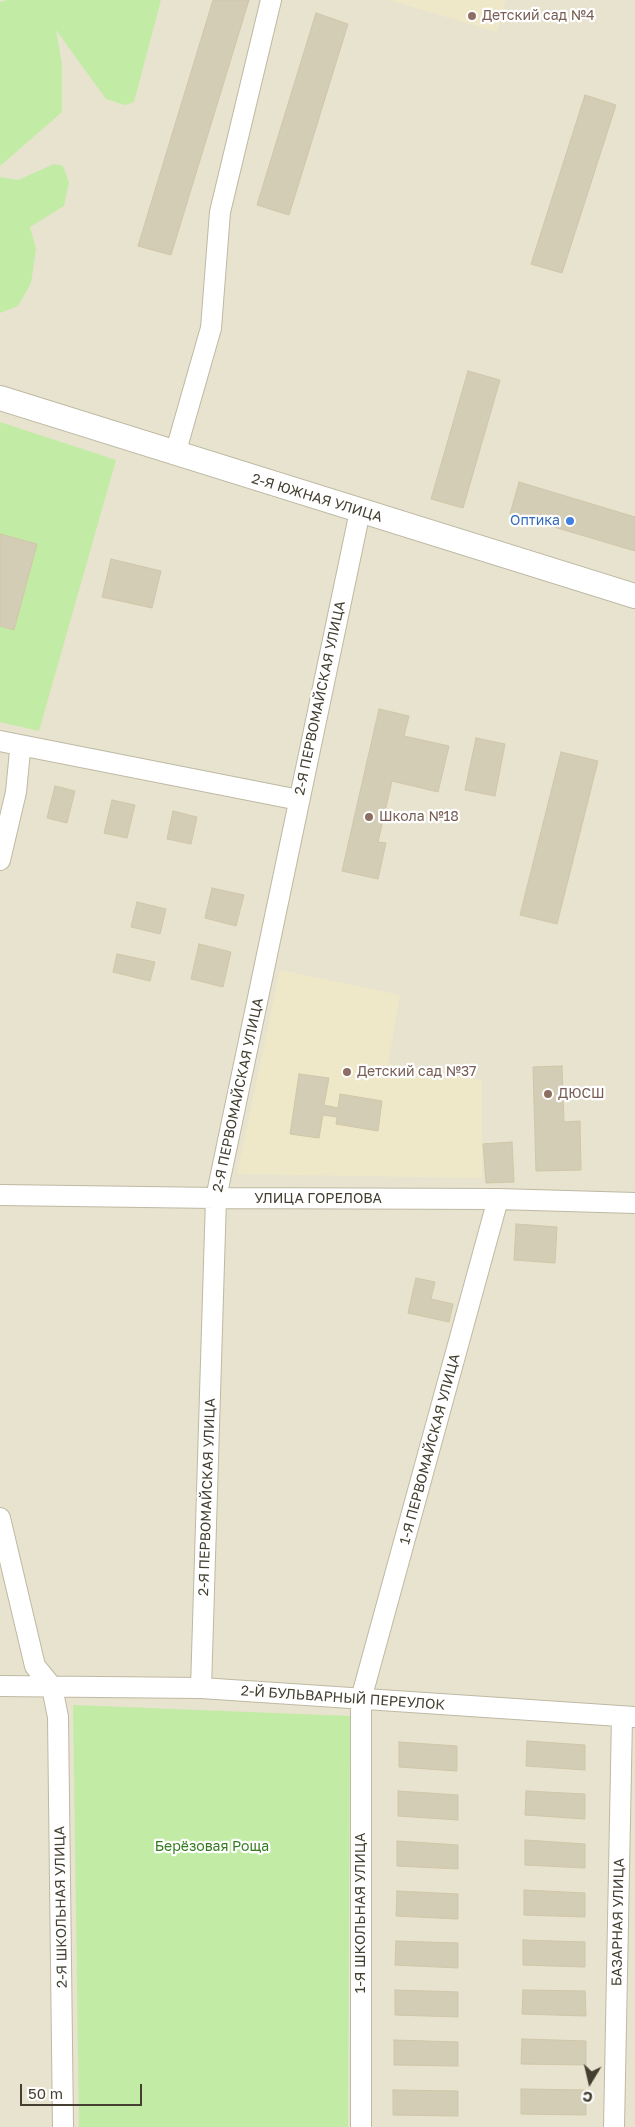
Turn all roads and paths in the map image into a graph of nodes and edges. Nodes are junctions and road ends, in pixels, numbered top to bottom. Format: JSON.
{"nodes":[{"id":1,"x":271,"y":0,"type":"edge"},
{"id":2,"x":0,"y":398,"type":"edge"},
{"id":3,"x":175,"y":454,"type":"junction"},
{"id":4,"x":360,"y":511,"type":"junction"},
{"id":5,"x":635,"y":596,"type":"edge"},
{"id":6,"x":0,"y":741,"type":"edge"},
{"id":7,"x":24,"y":746,"type":"junction"},
{"id":8,"x":299,"y":800,"type":"junction"},
{"id":9,"x":0,"y":860,"type":"edge"},
{"id":10,"x":0,"y":1195,"type":"edge"},
{"id":11,"x":216,"y":1198,"type":"junction"},
{"id":12,"x":498,"y":1199,"type":"junction"},
{"id":13,"x":635,"y":1203,"type":"edge"},
{"id":14,"x":0,"y":1518,"type":"edge"},
{"id":15,"x":0,"y":1686,"type":"edge"},
{"id":16,"x":52,"y":1687,"type":"junction"},
{"id":17,"x":201,"y":1688,"type":"junction"},
{"id":18,"x":362,"y":1699,"type":"junction"},
{"id":19,"x":628,"y":1717,"type":"edge"},
{"id":20,"x":63,"y":2127,"type":"edge"},
{"id":21,"x":361,"y":2127,"type":"edge"},
{"id":22,"x":614,"y":2127,"type":"edge"}],
"edges":[{"from":1,"to":3,"type":"street"},
{"from":2,"to":3,"type":"street","name":"2-Я ЮЖНАЯ УЛИЦА"},
{"from":3,"to":4,"type":"street","name":"2-Я ЮЖНАЯ УЛИЦА"},
{"from":4,"to":5,"type":"street","name":"2-Я ЮЖНАЯ УЛИЦА"},
{"from":4,"to":8,"type":"street","name":"2-Я ПЕРВОМАЙСКАЯ УЛИЦА"},
{"from":6,"to":7,"type":"street"},
{"from":7,"to":8,"type":"street"},
{"from":7,"to":9,"type":"street"},
{"from":8,"to":11,"type":"street","name":"2-Я ПЕРВОМАЙСКАЯ УЛИЦА"},
{"from":10,"to":11,"type":"street","name":"УЛИЦА ГОРЕЛОВА"},
{"from":11,"to":12,"type":"street","name":"УЛИЦА ГОРЕЛОВА"},
{"from":11,"to":17,"type":"street","name":"2-Я ПЕРВОМАЙСКАЯ УЛИЦА"},
{"from":12,"to":13,"type":"street","name":"УЛИЦА ГОРЕЛОВА"},
{"from":12,"to":18,"type":"street","name":"1-Я ПЕРВОМАЙСКАЯ УЛИЦА"},
{"from":14,"to":16,"type":"street"},
{"from":15,"to":16,"type":"street","name":"2-Й БУЛЬВАРНЫЙ ПЕРЕУЛОК"},
{"from":16,"to":17,"type":"street","name":"2-Й БУЛЬВАРНЫЙ ПЕРЕУЛОК"},
{"from":16,"to":20,"type":"street","name":"2-Я ШКОЛЬНАЯ УЛИЦА"},
{"from":17,"to":18,"type":"street","name":"2-Й БУЛЬВАРНЫЙ ПЕРЕУЛОК"},
{"from":18,"to":19,"type":"street","name":"2-Й БУЛЬВАРНЫЙ ПЕРЕУЛОК"},
{"from":18,"to":21,"type":"street","name":"1-Я ШКОЛЬНАЯ УЛИЦА"},
{"from":19,"to":22,"type":"street","name":"БАЗАРНАЯ УЛИЦА"}]}
